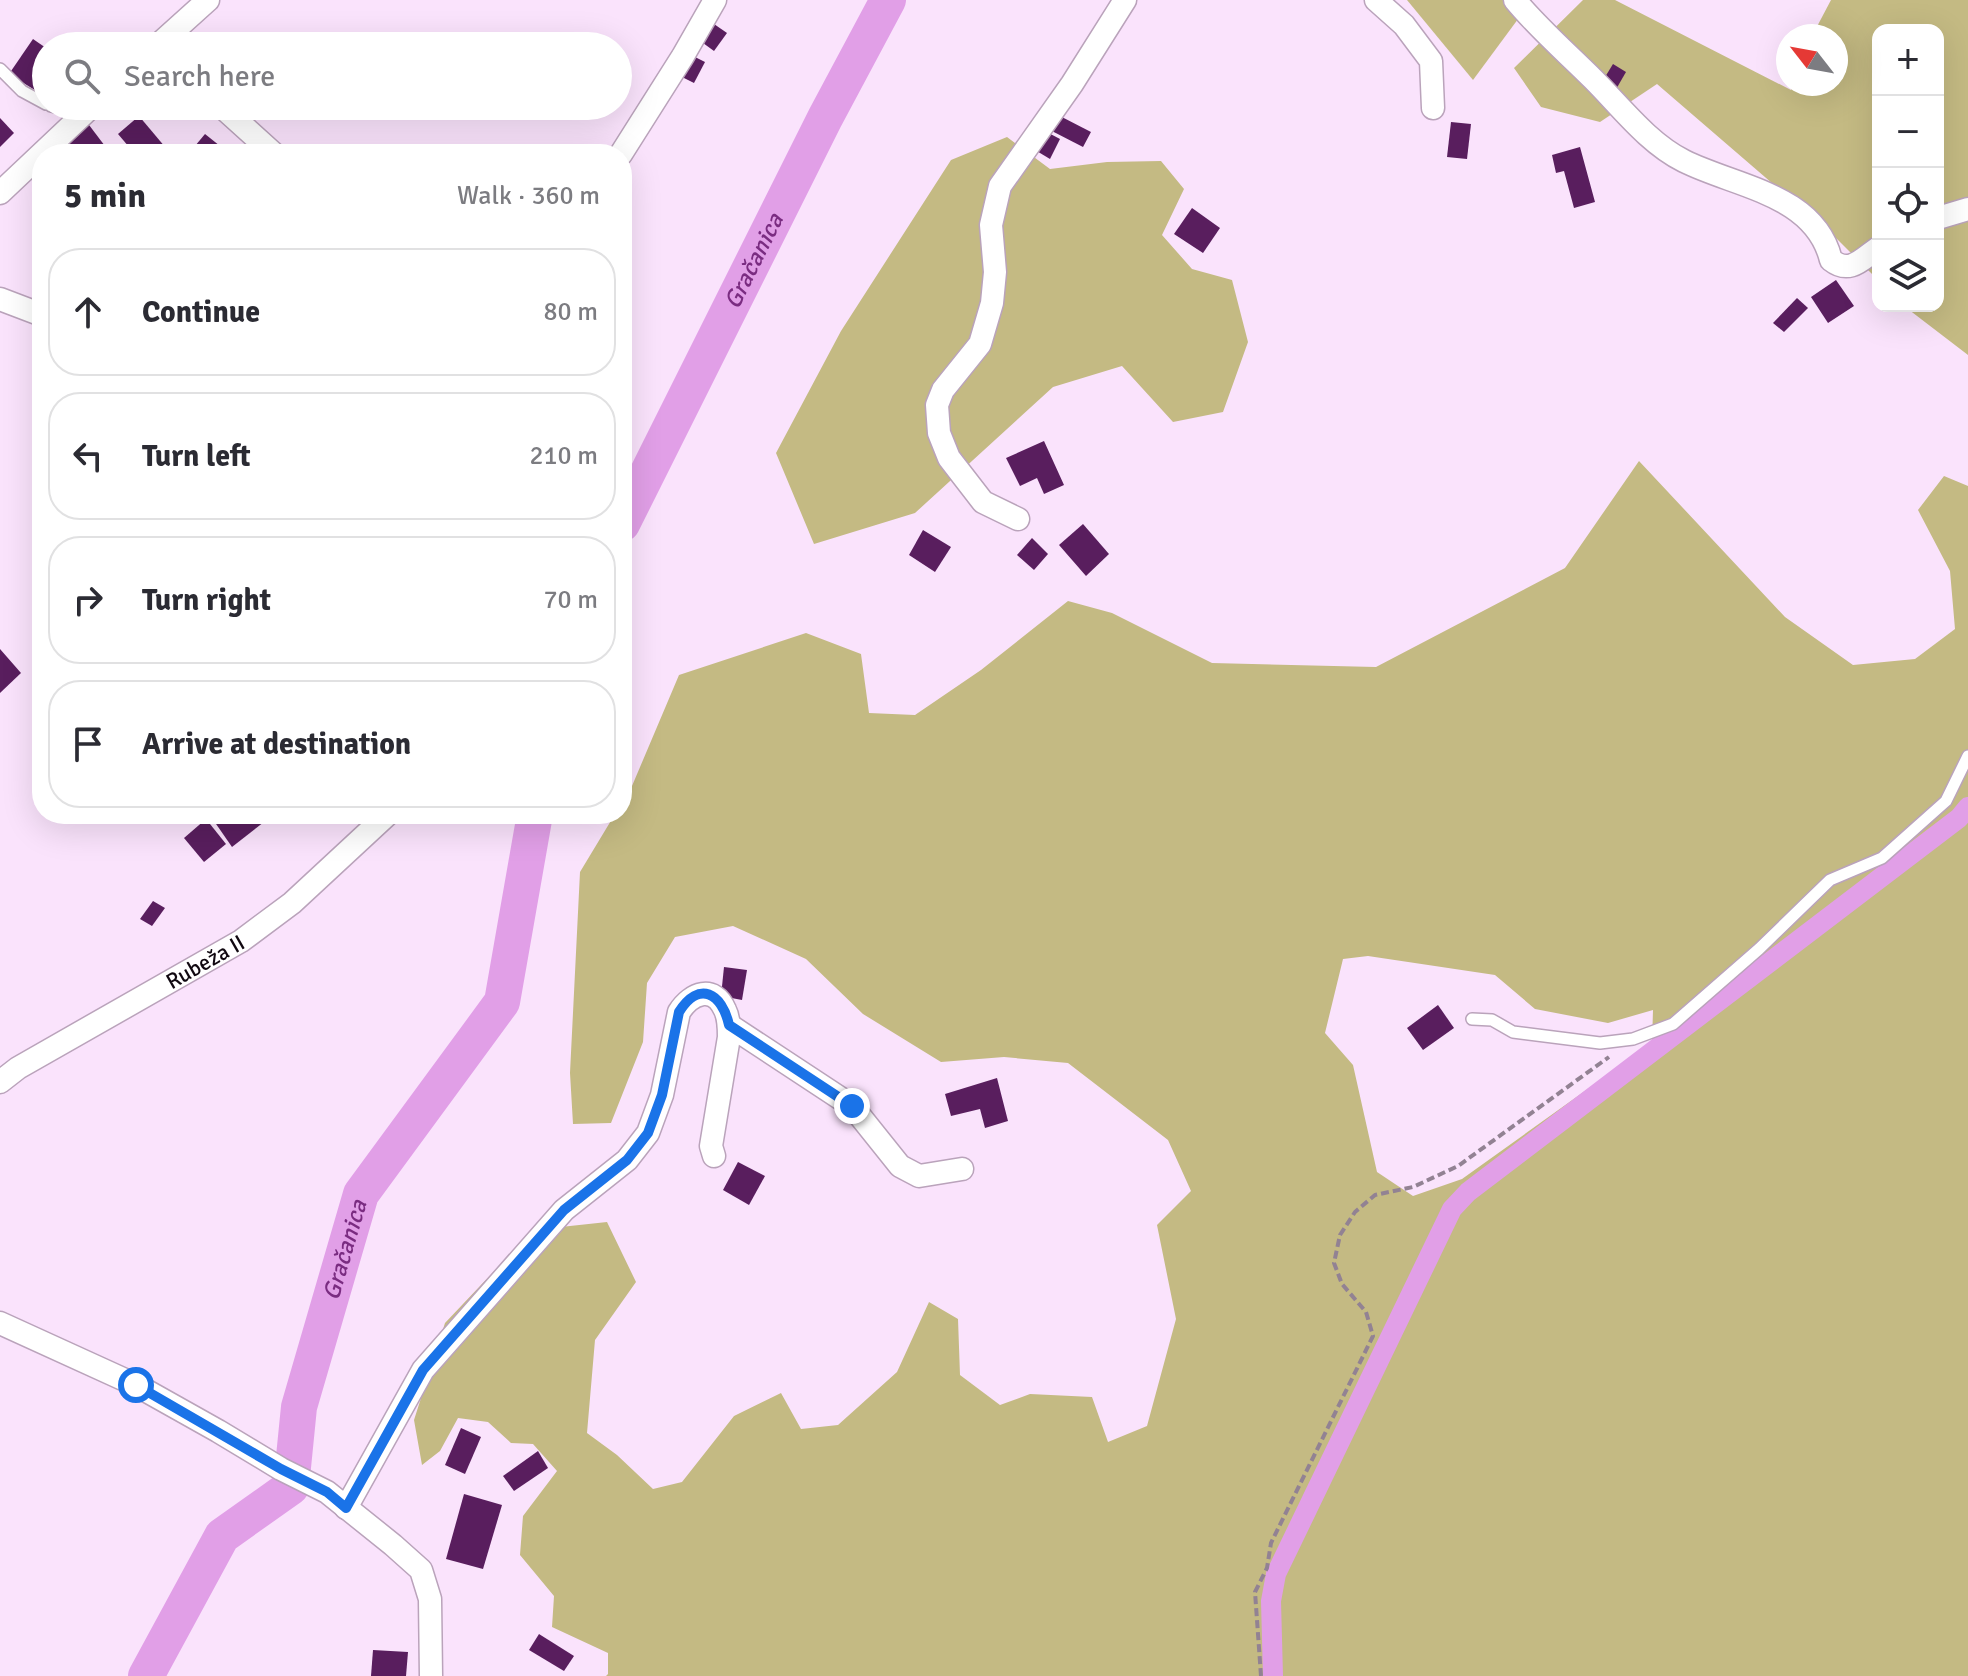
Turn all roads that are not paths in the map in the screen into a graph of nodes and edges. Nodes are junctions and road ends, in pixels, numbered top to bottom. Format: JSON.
{"nodes":[{"id":1,"x":208,"y":0,"type":"edge"},
{"id":2,"x":715,"y":0,"type":"edge"},
{"id":3,"x":1125,"y":0,"type":"edge"},
{"id":4,"x":1376,"y":0,"type":"edge"},
{"id":5,"x":1515,"y":0,"type":"edge"},
{"id":6,"x":173,"y":32,"type":"edge"},
{"id":7,"x":0,"y":69,"type":"edge"},
{"id":8,"x":32,"y":96,"type":"edge"},
{"id":9,"x":1433,"y":108,"type":"dead end"},
{"id":10,"x":78,"y":120,"type":"edge"},
{"id":11,"x":236,"y":120,"type":"edge"},
{"id":12,"x":52,"y":144,"type":"edge"},
{"id":13,"x":263,"y":144,"type":"edge"},
{"id":14,"x":627,"y":144,"type":"edge"},
{"id":15,"x":32,"y":163,"type":"edge"},
{"id":16,"x":0,"y":193,"type":"edge"},
{"id":17,"x":1968,"y":209,"type":"edge"},
{"id":18,"x":1944,"y":216,"type":"edge"},
{"id":19,"x":1872,"y":252,"type":"edge"},
{"id":20,"x":0,"y":299,"type":"edge"},
{"id":21,"x":32,"y":311,"type":"edge"},
{"id":22,"x":1018,"y":519,"type":"dead end"},
{"id":23,"x":1968,"y":756,"type":"edge"},
{"id":24,"x":377,"y":824,"type":"edge"},
{"id":25,"x":1472,"y":1019,"type":"dead end"},
{"id":26,"x":729,"y":1025,"type":"junction"},
{"id":27,"x":0,"y":1082,"type":"edge"},
{"id":28,"x":714,"y":1156,"type":"dead end"},
{"id":29,"x":962,"y":1169,"type":"dead end"},
{"id":30,"x":0,"y":1323,"type":"edge"},
{"id":31,"x":346,"y":1508,"type":"junction"},
{"id":32,"x":431,"y":1676,"type":"edge"}],
"edges":[{"from":1,"to":6,"type":"street"},
{"from":2,"to":14,"type":"street"},
{"from":3,"to":22,"type":"street"},
{"from":4,"to":9,"type":"street"},
{"from":5,"to":19,"type":"street"},
{"from":7,"to":8,"type":"lane"},
{"from":10,"to":12,"type":"street"},
{"from":11,"to":13,"type":"street"},
{"from":15,"to":16,"type":"street"},
{"from":17,"to":18,"type":"street"},
{"from":20,"to":21,"type":"street"},
{"from":23,"to":25,"type":"lane"},
{"from":24,"to":27,"type":"street","name":"Rubeža II"},
{"from":26,"to":28,"type":"street"},
{"from":26,"to":29,"type":"street"},
{"from":26,"to":31,"type":"street"},
{"from":30,"to":31,"type":"street"},
{"from":31,"to":32,"type":"street"}]}
